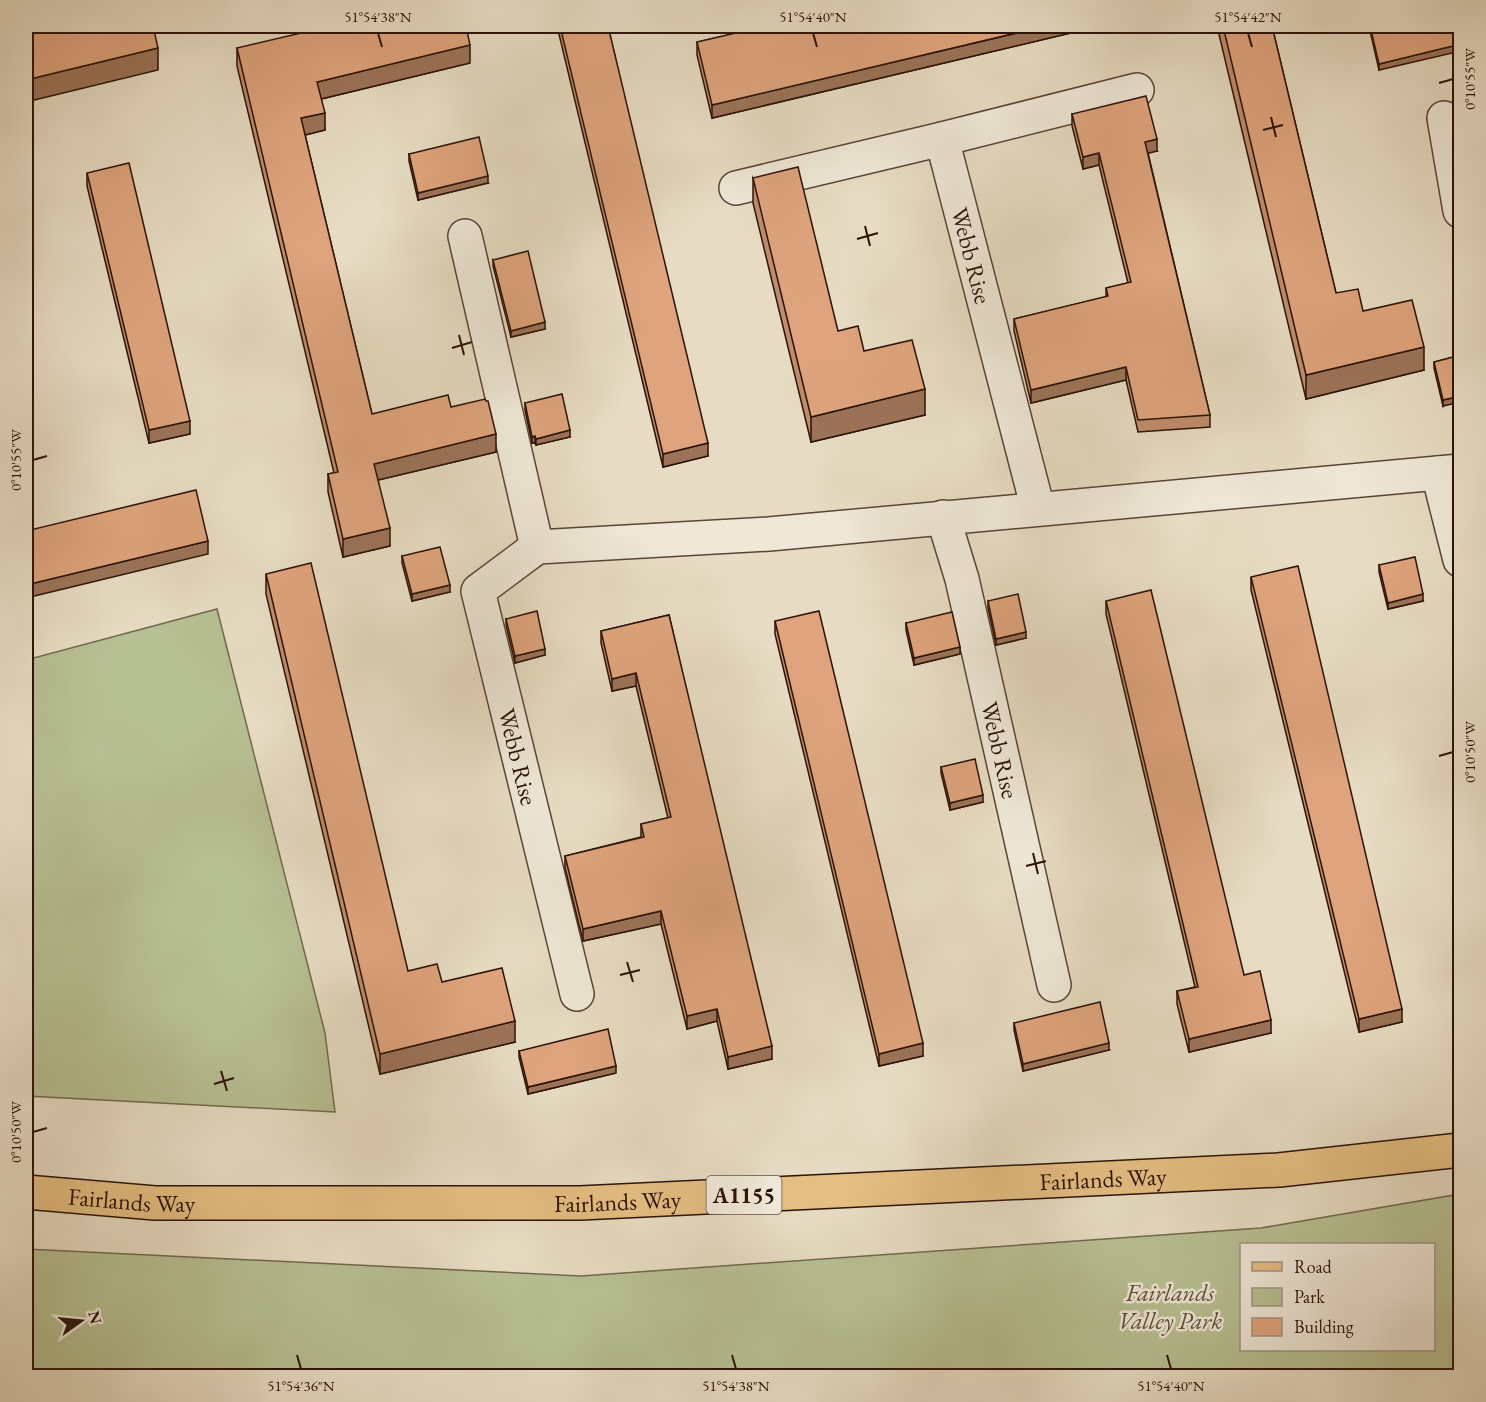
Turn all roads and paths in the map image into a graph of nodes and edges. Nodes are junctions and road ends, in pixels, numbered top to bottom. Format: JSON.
{"nodes":[{"id":1,"x":1137,"y":90,"type":"dead end"},
{"id":2,"x":1444,"y":118,"type":"dead end"},
{"id":3,"x":942,"y":139,"type":"junction"},
{"id":4,"x":736,"y":188,"type":"dead end"},
{"id":5,"x":1461,"y":211,"type":"edge"},
{"id":6,"x":465,"y":236,"type":"dead end"},
{"id":7,"x":1449,"y":472,"type":"edge"},
{"id":8,"x":1038,"y":509,"type":"junction"},
{"id":9,"x":943,"y":517,"type":"junction"},
{"id":10,"x":537,"y":548,"type":"junction"},
{"id":11,"x":1461,"y":561,"type":"edge"},
{"id":12,"x":1054,"y":985,"type":"dead end"},
{"id":13,"x":576,"y":994,"type":"dead end"},
{"id":14,"x":1461,"y":1150,"type":"edge"},
{"id":15,"x":26,"y":1191,"type":"edge"}],
"edges":[{"from":1,"to":3,"type":"street"},
{"from":2,"to":5,"type":"street"},
{"from":3,"to":4,"type":"street"},
{"from":3,"to":8,"type":"street","name":"Webb Rise"},
{"from":6,"to":10,"type":"street"},
{"from":7,"to":8,"type":"street"},
{"from":7,"to":11,"type":"street"},
{"from":8,"to":9,"type":"street"},
{"from":9,"to":10,"type":"street"},
{"from":9,"to":12,"type":"street","name":"Webb Rise"},
{"from":10,"to":13,"type":"street","name":"Webb Rise"},
{"from":14,"to":15,"type":"main road","name":"Fairlands Way","number":"A1155"}]}
